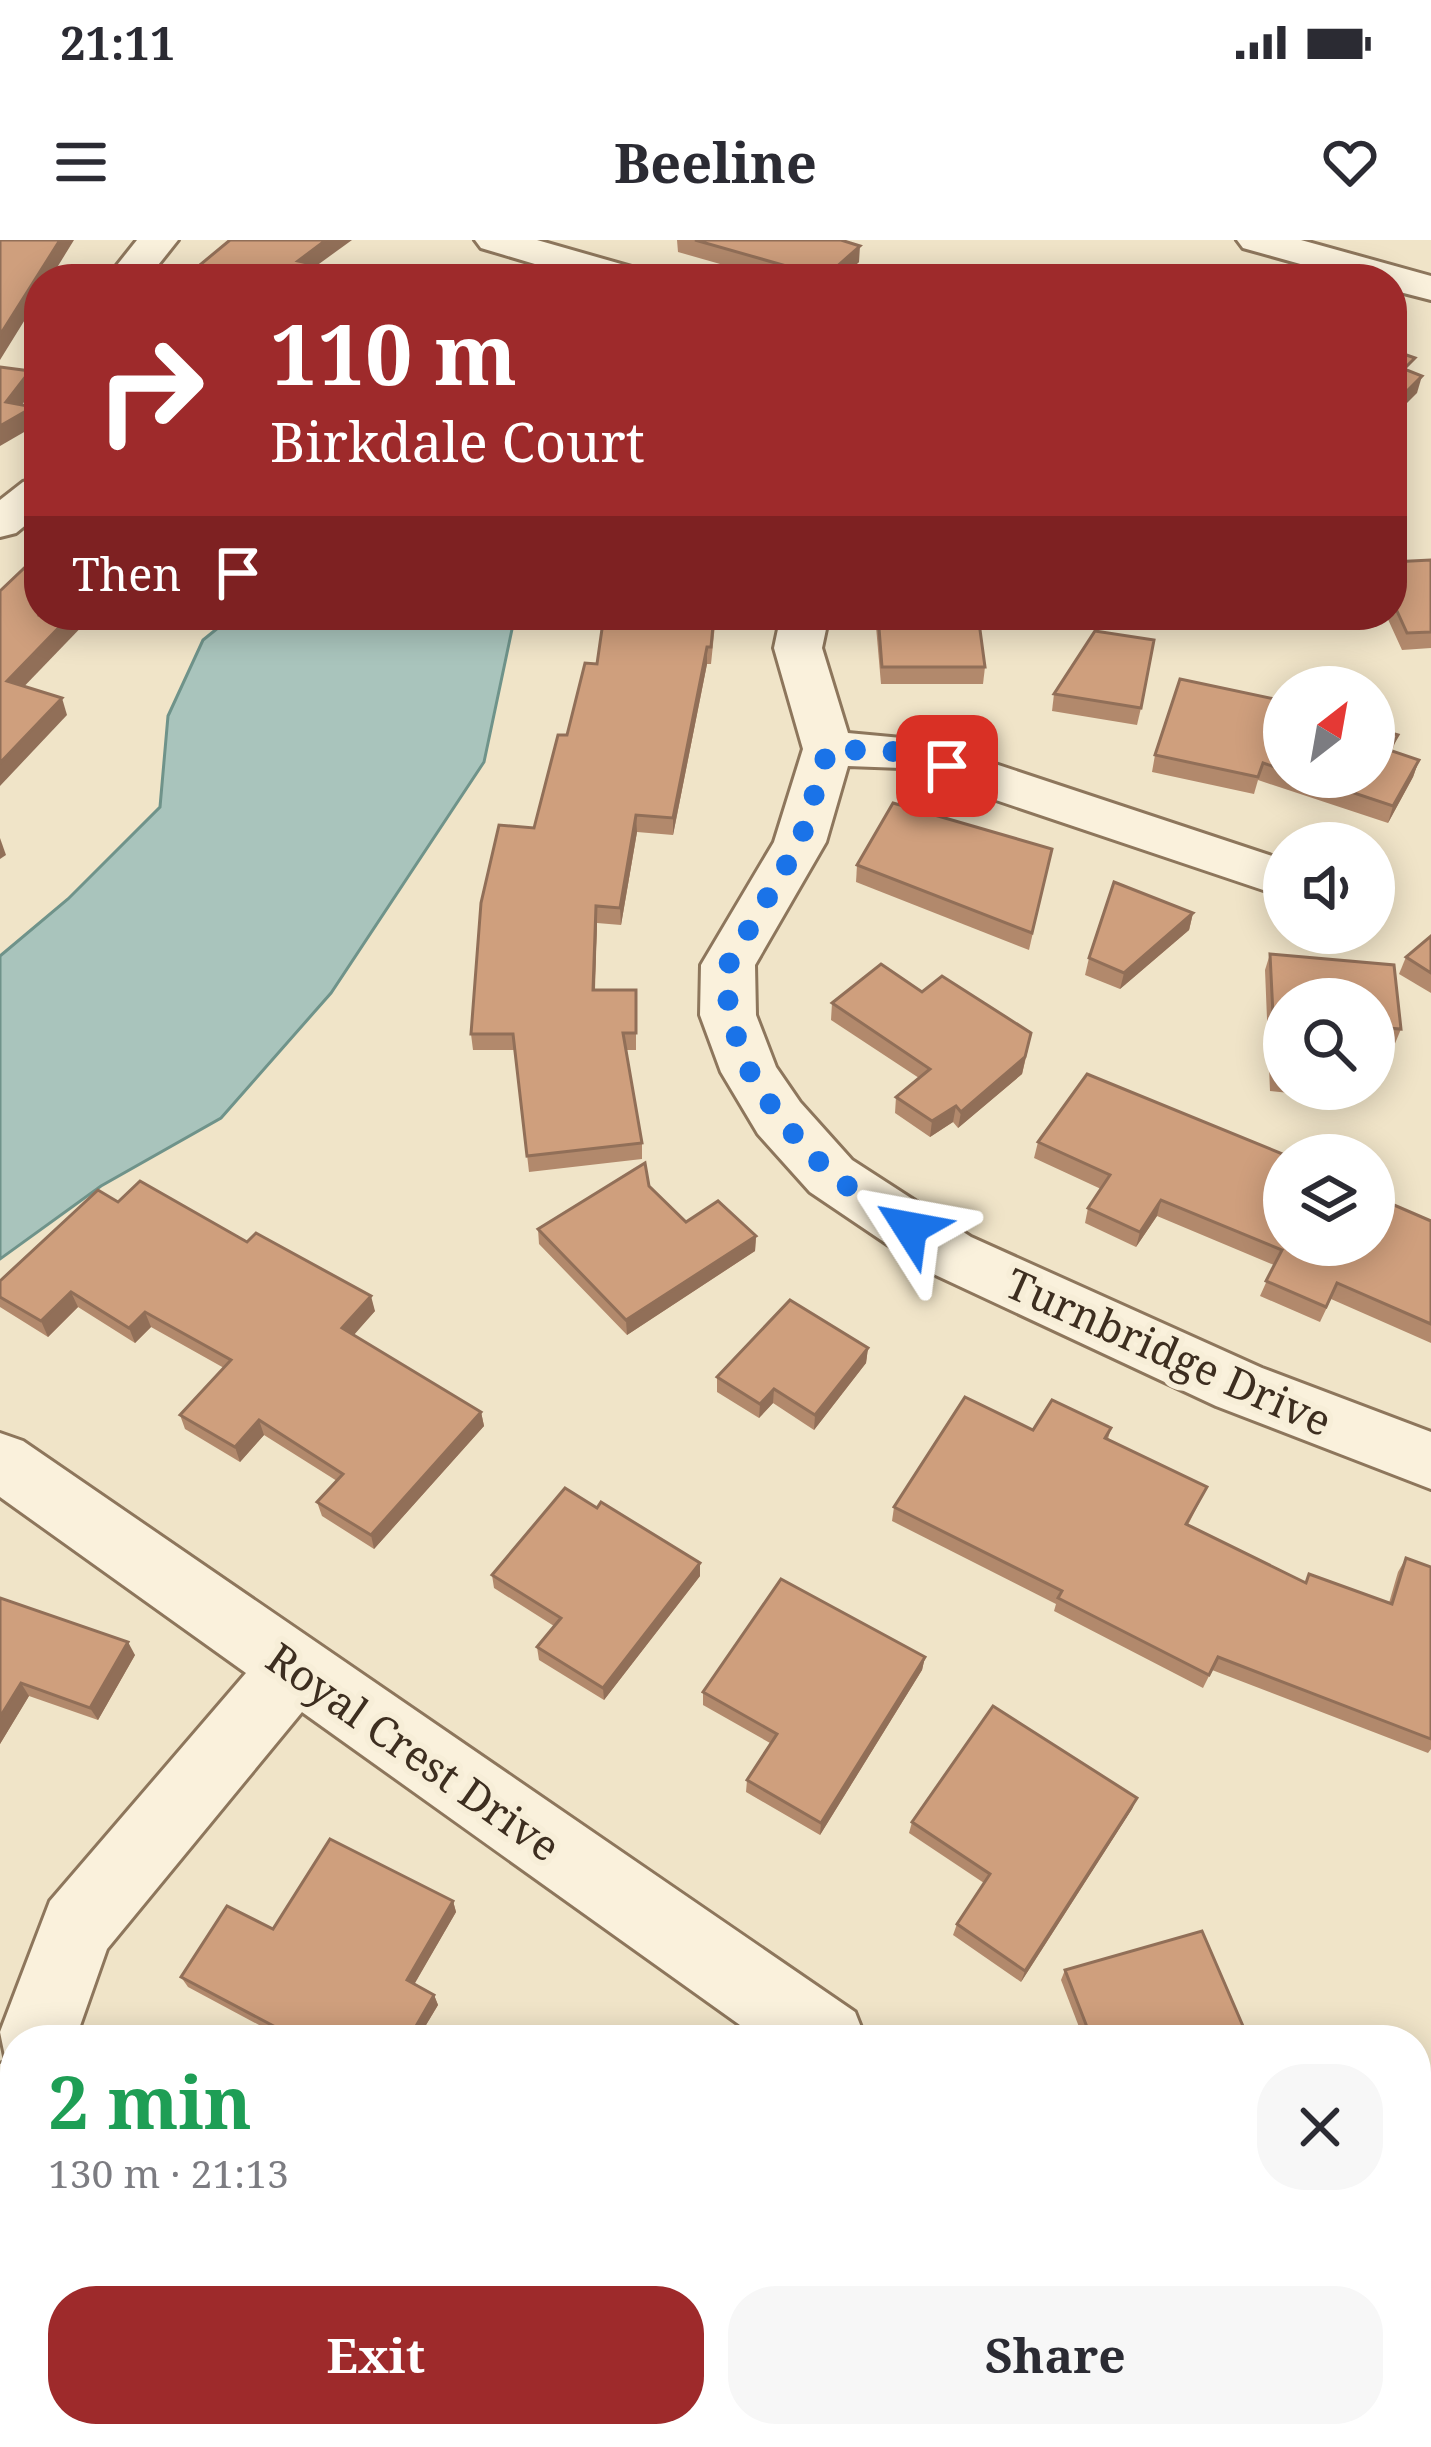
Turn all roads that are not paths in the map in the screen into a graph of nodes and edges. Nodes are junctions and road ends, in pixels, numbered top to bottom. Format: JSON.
{"nodes":[{"id":1,"x":158,"y":240,"type":"edge"},
{"id":2,"x":495,"y":240,"type":"edge"},
{"id":3,"x":1257,"y":240,"type":"edge"},
{"id":4,"x":138,"y":264,"type":"edge"},
{"id":5,"x":577,"y":264,"type":"edge"},
{"id":6,"x":1344,"y":264,"type":"edge"},
{"id":7,"x":24,"y":503,"type":"edge"},
{"id":8,"x":0,"y":523,"type":"edge"},
{"id":9,"x":802,"y":630,"type":"edge"},
{"id":10,"x":828,"y":749,"type":"junction"},
{"id":11,"x":1263,"y":872,"type":"edge"},
{"id":12,"x":0,"y":1461,"type":"edge"},
{"id":13,"x":1431,"y":1461,"type":"edge"},
{"id":14,"x":295,"y":1668,"type":"junction"},
{"id":15,"x":41,"y":2025,"type":"edge"},
{"id":16,"x":806,"y":2025,"type":"edge"}],
"edges":[{"from":1,"to":4,"type":"street"},
{"from":2,"to":5,"type":"street"},
{"from":3,"to":6,"type":"street"},
{"from":7,"to":8,"type":"street"},
{"from":9,"to":10,"type":"street"},
{"from":10,"to":11,"type":"street"},
{"from":10,"to":13,"type":"street","name":"Turnbridge Drive"},
{"from":12,"to":14,"type":"street","name":"Royal Crest Drive"},
{"from":14,"to":15,"type":"street"},
{"from":14,"to":16,"type":"street","name":"Royal Crest Drive"}]}
